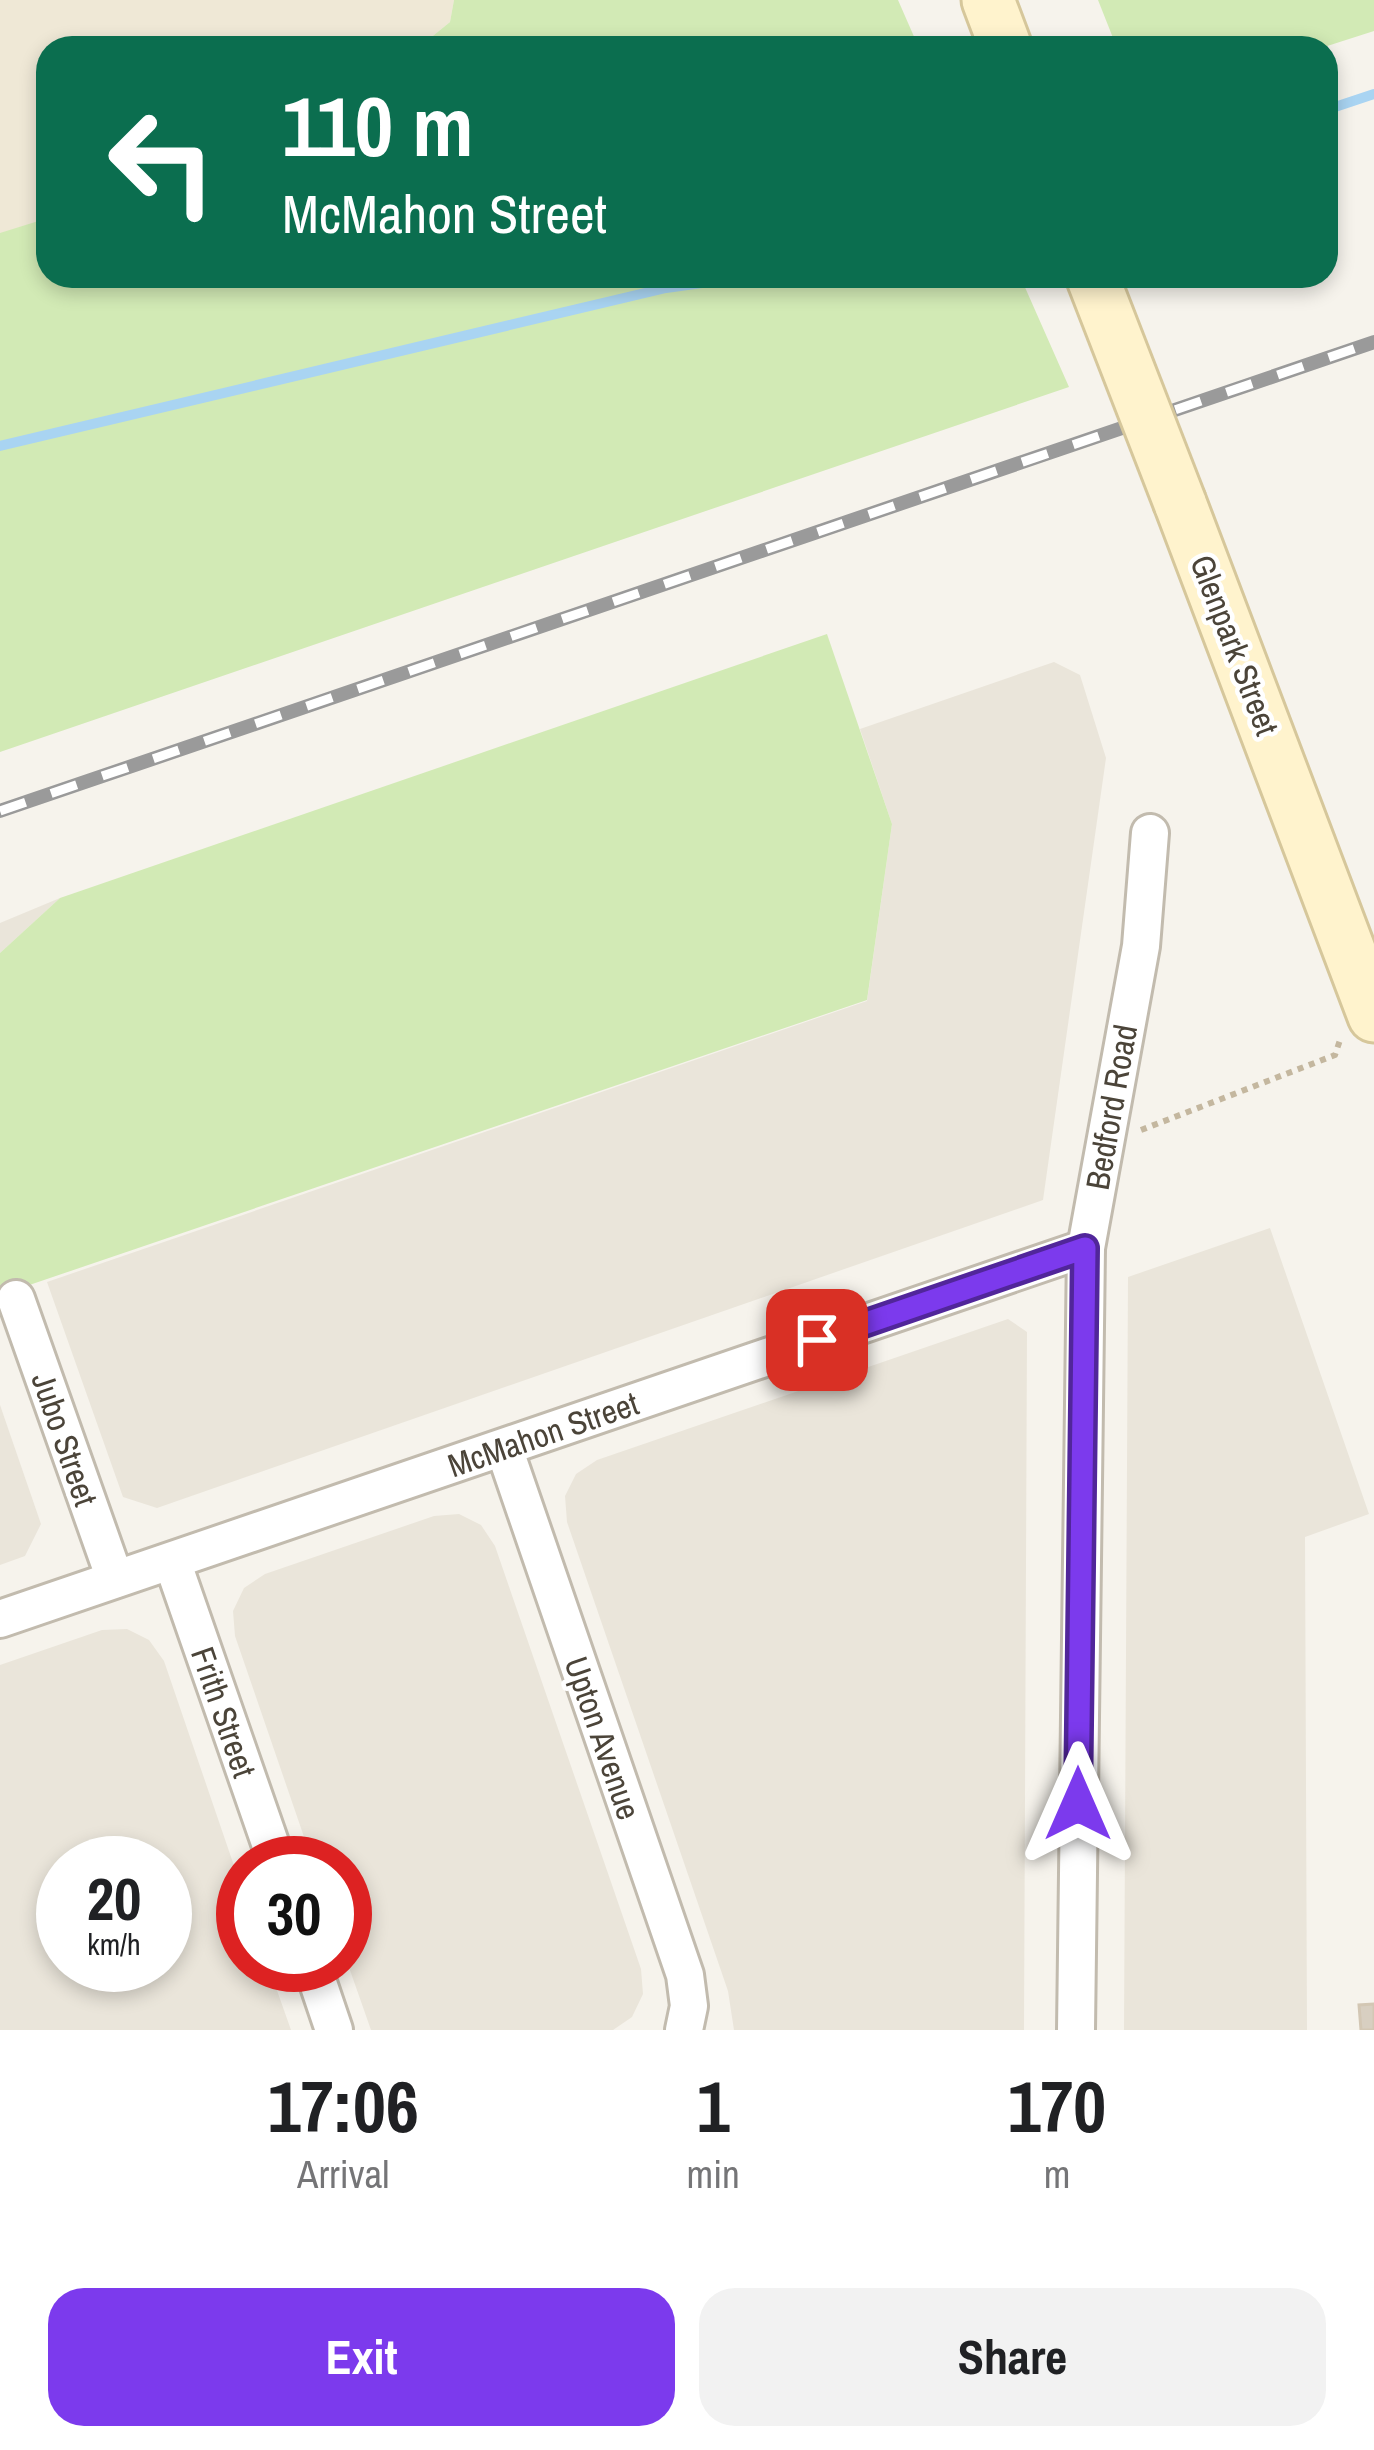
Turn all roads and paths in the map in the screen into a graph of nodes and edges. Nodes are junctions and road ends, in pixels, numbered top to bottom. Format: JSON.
{"nodes":[{"id":1,"x":988,"y":0,"type":"edge"},
{"id":2,"x":1002,"y":36,"type":"edge"},
{"id":3,"x":1097,"y":288,"type":"edge"},
{"id":4,"x":1150,"y":833,"type":"dead end"},
{"id":5,"x":1359,"y":1023,"type":"edge"},
{"id":6,"x":1105,"y":1130,"type":"junction"},
{"id":7,"x":1085,"y":1248,"type":"junction"},
{"id":8,"x":16,"y":1298,"type":"dead end"},
{"id":9,"x":503,"y":1448,"type":"junction"},
{"id":10,"x":172,"y":1561,"type":"junction"},
{"id":11,"x":115,"y":1579,"type":"junction"},
{"id":12,"x":0,"y":1619,"type":"edge"},
{"id":13,"x":268,"y":1836,"type":"edge"},
{"id":14,"x":321,"y":1992,"type":"edge"},
{"id":15,"x":334,"y":2030,"type":"edge"},
{"id":16,"x":684,"y":2030,"type":"edge"},
{"id":17,"x":1076,"y":2030,"type":"edge"}],
"edges":[{"from":1,"to":2,"type":"main road"},
{"from":3,"to":5,"type":"main road","name":"Glenpark Street","bridge":true},
{"from":4,"to":6,"type":"street","name":"Bedford Road"},
{"from":5,"to":6,"type":"path"},
{"from":6,"to":7,"type":"street","name":"Bedford Road"},
{"from":7,"to":9,"type":"street","name":"McMahon Street"},
{"from":7,"to":17,"type":"street","name":"Bedford Road"},
{"from":8,"to":11,"type":"street","name":"Jubo Street"},
{"from":9,"to":10,"type":"street","name":"McMahon Street"},
{"from":9,"to":16,"type":"street","name":"Upton Avenue"},
{"from":10,"to":11,"type":"street","name":"McMahon Street"},
{"from":10,"to":13,"type":"street","name":"Frith Street"},
{"from":11,"to":12,"type":"street","name":"McMahon Street"},
{"from":14,"to":15,"type":"street"}]}
